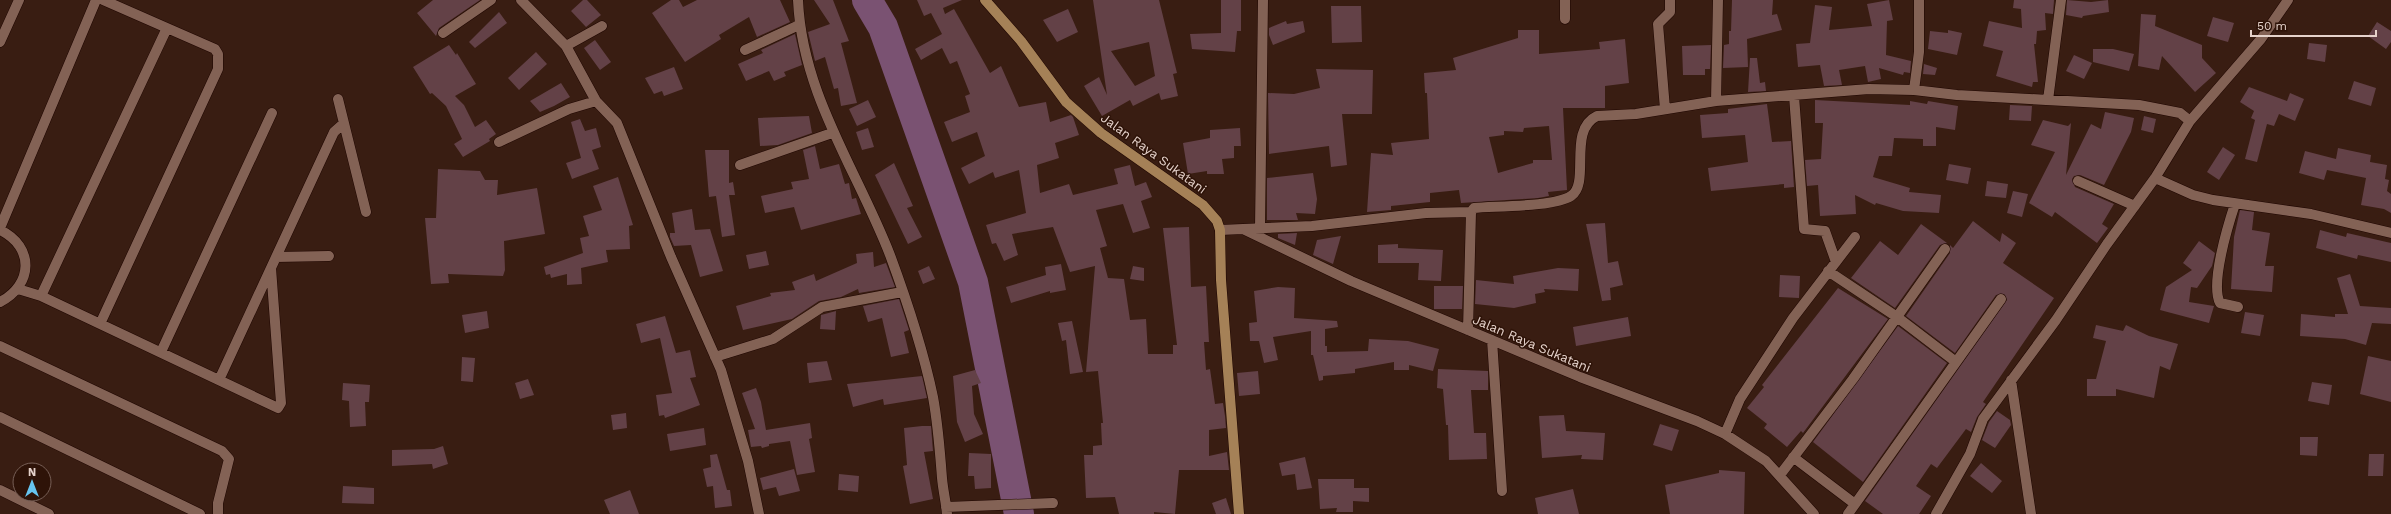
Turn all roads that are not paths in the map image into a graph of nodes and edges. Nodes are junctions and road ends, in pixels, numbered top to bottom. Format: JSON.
{"nodes":[{"id":1,"x":19,"y":0,"type":"edge"},
{"id":2,"x":96,"y":0,"type":"edge"},
{"id":3,"x":103,"y":0,"type":"edge"},
{"id":4,"x":490,"y":0,"type":"edge"},
{"id":5,"x":521,"y":0,"type":"edge"},
{"id":6,"x":798,"y":0,"type":"edge"},
{"id":7,"x":985,"y":0,"type":"edge"},
{"id":8,"x":1263,"y":0,"type":"edge"},
{"id":9,"x":1565,"y":0,"type":"edge"},
{"id":10,"x":1670,"y":0,"type":"edge"},
{"id":11,"x":1718,"y":0,"type":"edge"},
{"id":12,"x":1919,"y":0,"type":"edge"},
{"id":13,"x":2061,"y":0,"type":"edge"},
{"id":14,"x":2288,"y":0,"type":"edge"},
{"id":15,"x":1565,"y":19,"type":"dead end"},
{"id":16,"x":799,"y":25,"type":"junction"},
{"id":17,"x":602,"y":26,"type":"dead end"},
{"id":18,"x":167,"y":28,"type":"junction"},
{"id":19,"x":443,"y":33,"type":"dead end"},
{"id":20,"x":0,"y":42,"type":"edge"},
{"id":21,"x":566,"y":46,"type":"junction"},
{"id":22,"x":745,"y":50,"type":"dead end"},
{"id":23,"x":1914,"y":90,"type":"junction"},
{"id":24,"x":1794,"y":96,"type":"junction"},
{"id":25,"x":338,"y":98,"type":"dead end"},
{"id":26,"x":2048,"y":100,"type":"junction"},
{"id":27,"x":596,"y":101,"type":"junction"},
{"id":28,"x":1716,"y":101,"type":"junction"},
{"id":29,"x":1665,"y":109,"type":"junction"},
{"id":30,"x":272,"y":113,"type":"dead end"},
{"id":31,"x":2190,"y":121,"type":"junction"},
{"id":32,"x":344,"y":124,"type":"junction"},
{"id":33,"x":832,"y":133,"type":"junction"},
{"id":34,"x":499,"y":142,"type":"dead end"},
{"id":35,"x":740,"y":165,"type":"dead end"},
{"id":36,"x":2155,"y":178,"type":"junction"},
{"id":37,"x":2078,"y":181,"type":"dead end"},
{"id":38,"x":2235,"y":204,"type":"junction"},
{"id":39,"x":2135,"y":206,"type":"junction"},
{"id":40,"x":366,"y":212,"type":"dead end"},
{"id":41,"x":1471,"y":212,"type":"junction"},
{"id":42,"x":1260,"y":228,"type":"junction"},
{"id":43,"x":0,"y":229,"type":"edge"},
{"id":44,"x":1243,"y":229,"type":"junction"},
{"id":45,"x":1220,"y":230,"type":"junction"},
{"id":46,"x":2391,"y":233,"type":"edge"},
{"id":47,"x":1855,"y":237,"type":"dead end"},
{"id":48,"x":1945,"y":250,"type":"dead end"},
{"id":49,"x":329,"y":256,"type":"dead end"},
{"id":50,"x":276,"y":258,"type":"junction"},
{"id":51,"x":1836,"y":262,"type":"junction"},
{"id":52,"x":271,"y":268,"type":"junction"},
{"id":53,"x":1828,"y":271,"type":"junction"},
{"id":54,"x":18,"y":289,"type":"junction"},
{"id":55,"x":902,"y":292,"type":"junction"},
{"id":56,"x":41,"y":296,"type":"junction"},
{"id":57,"x":2001,"y":299,"type":"dead end"},
{"id":58,"x":0,"y":302,"type":"edge"},
{"id":59,"x":2238,"y":307,"type":"dead end"},
{"id":60,"x":1897,"y":317,"type":"junction"},
{"id":61,"x":100,"y":324,"type":"junction"},
{"id":62,"x":1468,"y":330,"type":"junction"},
{"id":63,"x":1492,"y":340,"type":"junction"},
{"id":64,"x":0,"y":346,"type":"edge"},
{"id":65,"x":161,"y":352,"type":"junction"},
{"id":66,"x":715,"y":357,"type":"junction"},
{"id":67,"x":1956,"y":362,"type":"junction"},
{"id":68,"x":220,"y":380,"type":"junction"},
{"id":69,"x":2011,"y":380,"type":"junction"},
{"id":70,"x":0,"y":417,"type":"edge"},
{"id":71,"x":1725,"y":434,"type":"junction"},
{"id":72,"x":1793,"y":457,"type":"junction"},
{"id":73,"x":1780,"y":475,"type":"junction"},
{"id":74,"x":0,"y":490,"type":"edge"},
{"id":75,"x":1502,"y":491,"type":"dead end"},
{"id":76,"x":1053,"y":503,"type":"dead end"},
{"id":77,"x":1855,"y":504,"type":"junction"},
{"id":78,"x":947,"y":510,"type":"edge"},
{"id":79,"x":49,"y":514,"type":"edge"},
{"id":80,"x":200,"y":514,"type":"edge"},
{"id":81,"x":218,"y":514,"type":"edge"},
{"id":82,"x":759,"y":514,"type":"edge"},
{"id":83,"x":1239,"y":514,"type":"edge"},
{"id":84,"x":1814,"y":514,"type":"edge"},
{"id":85,"x":1848,"y":514,"type":"edge"},
{"id":86,"x":1936,"y":514,"type":"edge"},
{"id":87,"x":2032,"y":514,"type":"edge"}],
"edges":[{"from":1,"to":20,"type":"street"},
{"from":2,"to":43,"type":"street"},
{"from":3,"to":18,"type":"street"},
{"from":4,"to":19,"type":"street"},
{"from":5,"to":21,"type":"street"},
{"from":6,"to":16,"type":"street"},
{"from":7,"to":45,"type":"main road","name":"Jalan Raya Sukatani"},
{"from":8,"to":42,"type":"street"},
{"from":9,"to":15,"type":"street"},
{"from":10,"to":29,"type":"street"},
{"from":11,"to":28,"type":"street"},
{"from":12,"to":23,"type":"street"},
{"from":13,"to":26,"type":"street"},
{"from":14,"to":31,"type":"street"},
{"from":16,"to":22,"type":"street"},
{"from":16,"to":33,"type":"street"},
{"from":17,"to":21,"type":"street"},
{"from":18,"to":56,"type":"street"},
{"from":18,"to":61,"type":"street"},
{"from":21,"to":27,"type":"street"},
{"from":23,"to":24,"type":"street"},
{"from":23,"to":26,"type":"street"},
{"from":24,"to":28,"type":"street"},
{"from":24,"to":51,"type":"street"},
{"from":25,"to":32,"type":"street"},
{"from":26,"to":31,"type":"street"},
{"from":27,"to":34,"type":"street"},
{"from":27,"to":66,"type":"street"},
{"from":28,"to":29,"type":"street"},
{"from":29,"to":41,"type":"street"},
{"from":30,"to":65,"type":"street"},
{"from":31,"to":36,"type":"street"},
{"from":32,"to":40,"type":"street"},
{"from":32,"to":50,"type":"street"},
{"from":33,"to":35,"type":"street"},
{"from":33,"to":55,"type":"street"},
{"from":36,"to":38,"type":"street"},
{"from":36,"to":39,"type":"street"},
{"from":37,"to":39,"type":"street"},
{"from":38,"to":46,"type":"street"},
{"from":38,"to":59,"type":"street"},
{"from":39,"to":69,"type":"street"},
{"from":41,"to":42,"type":"street"},
{"from":41,"to":62,"type":"street"},
{"from":42,"to":44,"type":"street"},
{"from":43,"to":54,"type":"street"},
{"from":44,"to":45,"type":"street","name":"Jalan Raya Sukatani"},
{"from":44,"to":62,"type":"street","name":"Jalan Raya Sukatani"},
{"from":45,"to":83,"type":"main road","name":"Jalan Raya Sukatani"},
{"from":47,"to":51,"type":"street"},
{"from":48,"to":60,"type":"street"},
{"from":49,"to":50,"type":"street"},
{"from":50,"to":52,"type":"street"},
{"from":51,"to":53,"type":"street"},
{"from":52,"to":68,"type":"street"},
{"from":52,"to":68,"type":"street"},
{"from":53,"to":60,"type":"street"},
{"from":53,"to":71,"type":"street"},
{"from":54,"to":56,"type":"street"},
{"from":54,"to":58,"type":"street"},
{"from":55,"to":66,"type":"street"},
{"from":55,"to":78,"type":"street"},
{"from":56,"to":61,"type":"street"},
{"from":57,"to":67,"type":"street"},
{"from":60,"to":67,"type":"street"},
{"from":60,"to":72,"type":"street"},
{"from":61,"to":65,"type":"street"},
{"from":62,"to":63,"type":"street","name":"Jalan Raya Sukatani"},
{"from":63,"to":71,"type":"street","name":"Jalan Raya Sukatani"},
{"from":63,"to":75,"type":"street"},
{"from":64,"to":81,"type":"street"},
{"from":65,"to":68,"type":"street"},
{"from":66,"to":82,"type":"street"},
{"from":67,"to":77,"type":"street"},
{"from":69,"to":86,"type":"street"},
{"from":69,"to":87,"type":"street"},
{"from":70,"to":80,"type":"street"},
{"from":71,"to":73,"type":"street","name":"Jalan Raya Sukatani"},
{"from":72,"to":73,"type":"street"},
{"from":72,"to":77,"type":"street"},
{"from":73,"to":84,"type":"street","name":"Jalan Raya Sukatani"},
{"from":74,"to":79,"type":"street"},
{"from":76,"to":78,"type":"street"},
{"from":77,"to":85,"type":"street"}]}
